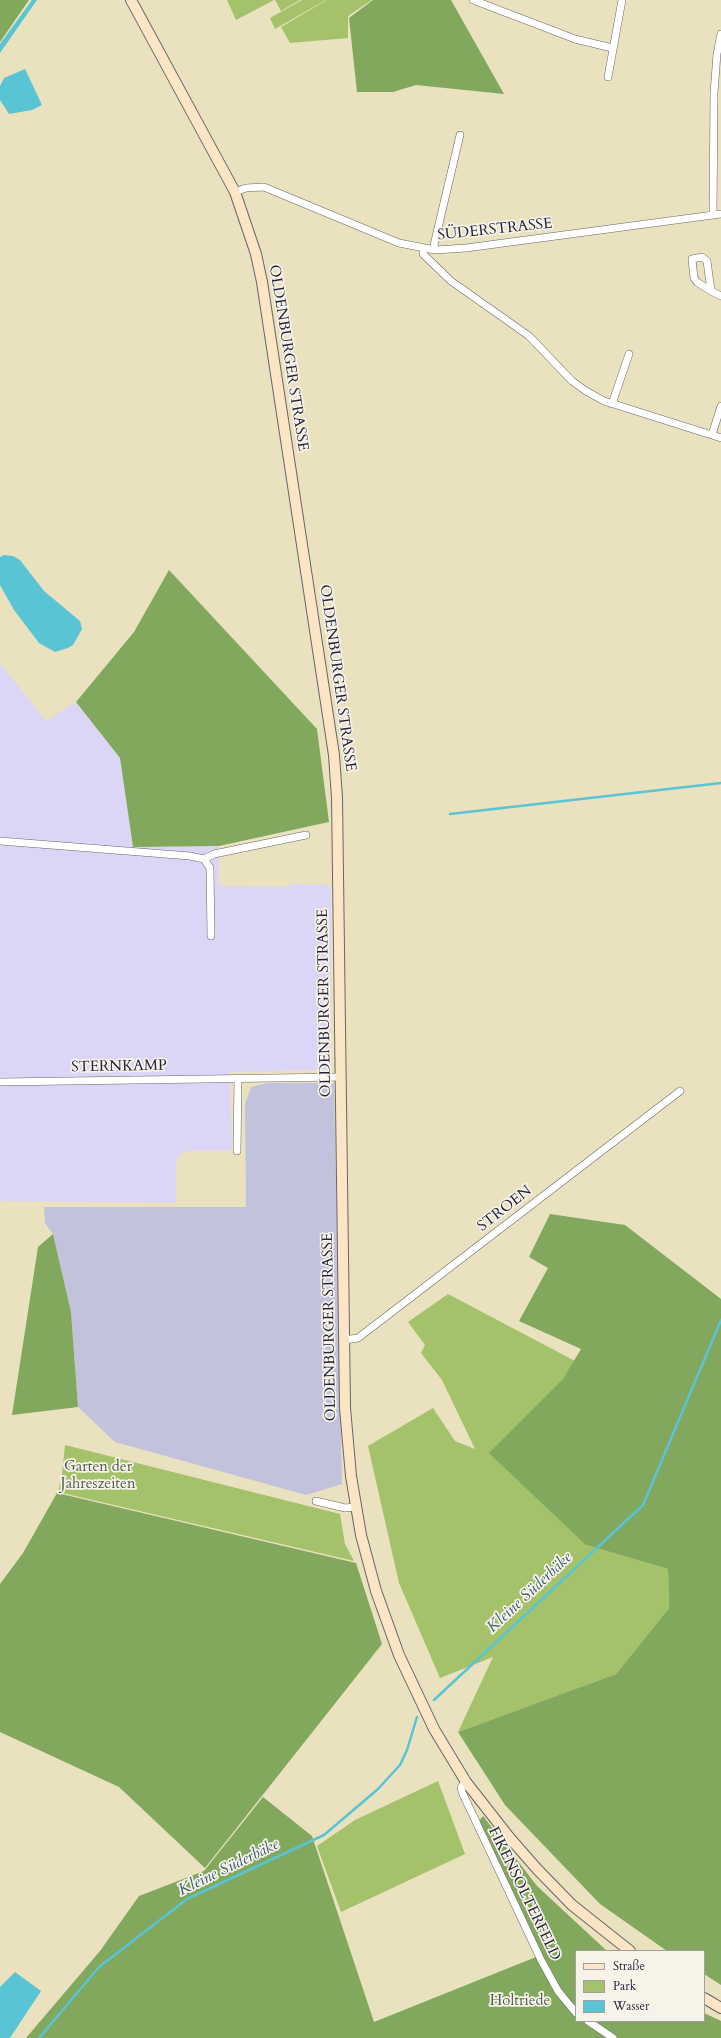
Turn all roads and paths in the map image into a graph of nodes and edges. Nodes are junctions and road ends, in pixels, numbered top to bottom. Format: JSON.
{"nodes":[{"id":1,"x":131,"y":0,"type":"edge"},
{"id":2,"x":622,"y":0,"type":"edge"},
{"id":3,"x":471,"y":2,"type":"edge"},
{"id":4,"x":721,"y":34,"type":"edge"},
{"id":5,"x":612,"y":48,"type":"junction"},
{"id":6,"x":608,"y":77,"type":"dead end"},
{"id":7,"x":717,"y":93,"type":"edge"},
{"id":8,"x":460,"y":135,"type":"dead end"},
{"id":9,"x":235,"y":192,"type":"junction"},
{"id":10,"x":721,"y":214,"type":"edge"},
{"id":11,"x":713,"y":215,"type":"junction"},
{"id":12,"x":424,"y":249,"type":"junction"},
{"id":13,"x":435,"y":250,"type":"junction"},
{"id":14,"x":711,"y":291,"type":"dead end"},
{"id":15,"x":721,"y":296,"type":"edge"},
{"id":16,"x":629,"y":354,"type":"dead end"},
{"id":17,"x":612,"y":404,"type":"junction"},
{"id":18,"x":721,"y":406,"type":"edge"},
{"id":19,"x":712,"y":435,"type":"junction"},
{"id":20,"x":721,"y":438,"type":"edge"},
{"id":21,"x":306,"y":835,"type":"dead end"},
{"id":22,"x":0,"y":841,"type":"edge"},
{"id":23,"x":204,"y":859,"type":"junction"},
{"id":24,"x":211,"y":936,"type":"dead end"},
{"id":25,"x":341,"y":1077,"type":"junction"},
{"id":26,"x":238,"y":1079,"type":"junction"},
{"id":27,"x":0,"y":1082,"type":"edge"},
{"id":28,"x":680,"y":1091,"type":"dead end"},
{"id":29,"x":237,"y":1151,"type":"dead end"},
{"id":30,"x":344,"y":1340,"type":"junction"},
{"id":31,"x":316,"y":1501,"type":"dead end"},
{"id":32,"x":356,"y":1507,"type":"junction"},
{"id":33,"x":466,"y":1782,"type":"junction"},
{"id":34,"x":629,"y":1950,"type":"edge"},
{"id":35,"x":705,"y":1999,"type":"edge"},
{"id":36,"x":721,"y":2008,"type":"edge"},
{"id":37,"x":575,"y":2012,"type":"edge"},
{"id":38,"x":589,"y":2022,"type":"edge"},
{"id":39,"x":613,"y":2038,"type":"edge"}],
"edges":[{"from":1,"to":9,"type":"main road","name":"OLDENBURGER STRASSE"},
{"from":2,"to":5,"type":"street"},
{"from":3,"to":5,"type":"street"},
{"from":4,"to":7,"type":"street"},
{"from":5,"to":6,"type":"street"},
{"from":7,"to":11,"type":"street"},
{"from":8,"to":13,"type":"street"},
{"from":9,"to":12,"type":"street","name":"SÜDERSTRASSE"},
{"from":9,"to":25,"type":"main road","name":"OLDENBURGER STRASSE"},
{"from":10,"to":11,"type":"street","name":"SÜDERSTRASSE"},
{"from":11,"to":13,"type":"street","name":"SÜDERSTRASSE"},
{"from":12,"to":13,"type":"street","name":"SÜDERSTRASSE"},
{"from":12,"to":17,"type":"street"},
{"from":14,"to":15,"type":"street"},
{"from":16,"to":17,"type":"street"},
{"from":17,"to":19,"type":"street"},
{"from":18,"to":19,"type":"street"},
{"from":19,"to":20,"type":"street"},
{"from":21,"to":23,"type":"street"},
{"from":22,"to":23,"type":"street"},
{"from":23,"to":24,"type":"street"},
{"from":25,"to":26,"type":"street","name":"STERNKAMP"},
{"from":25,"to":30,"type":"main road","name":"OLDENBURGER STRASSE"},
{"from":26,"to":27,"type":"street","name":"STERNKAMP"},
{"from":26,"to":29,"type":"street"},
{"from":28,"to":30,"type":"street","name":"STROEN"},
{"from":30,"to":32,"type":"main road","name":"OLDENBURGER STRASSE"},
{"from":31,"to":32,"type":"street"},
{"from":32,"to":33,"type":"main road","name":"OLDENBURGER STRASSE"},
{"from":33,"to":34,"type":"main road","name":"OLDENBURGER STRASSE"},
{"from":33,"to":37,"type":"street","name":"FIKENSOLTERFELD"},
{"from":35,"to":36,"type":"main road"},
{"from":38,"to":39,"type":"street"}]}
